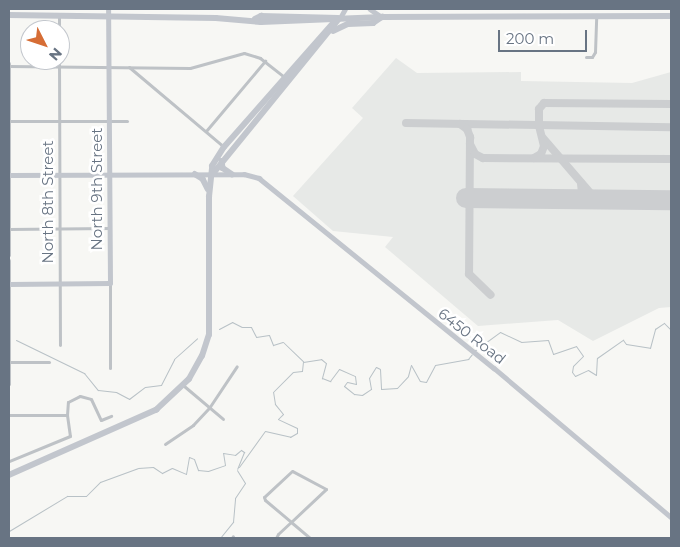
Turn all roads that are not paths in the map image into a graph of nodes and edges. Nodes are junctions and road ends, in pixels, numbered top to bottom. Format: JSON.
{"nodes":[{"id":1,"x":108,"y":9,"type":"edge"},
{"id":2,"x":345,"y":9,"type":"edge"},
{"id":3,"x":370,"y":9,"type":"edge"},
{"id":4,"x":9,"y":15,"type":"edge"},
{"id":5,"x":59,"y":16,"type":"junction"},
{"id":6,"x":671,"y":16,"type":"edge"},
{"id":7,"x":382,"y":17,"type":"junction"},
{"id":8,"x":596,"y":17,"type":"junction"},
{"id":9,"x":108,"y":18,"type":"junction"},
{"id":10,"x":340,"y":18,"type":"junction"},
{"id":11,"x":255,"y":19,"type":"junction"},
{"id":12,"x":59,"y":20,"type":"edge"},
{"id":13,"x":286,"y":22,"type":"junction"},
{"id":14,"x":320,"y":35,"type":"junction"},
{"id":15,"x":312,"y":53,"type":"junction"},
{"id":16,"x":586,"y":57,"type":"dead end"},
{"id":17,"x":265,"y":61,"type":"junction"},
{"id":18,"x":9,"y":65,"type":"edge"},
{"id":19,"x":70,"y":66,"type":"edge"},
{"id":20,"x":110,"y":66,"type":"junction"},
{"id":21,"x":128,"y":67,"type":"junction"},
{"id":22,"x":59,"y":70,"type":"edge"},
{"id":23,"x":284,"y":77,"type":"junction"},
{"id":24,"x":9,"y":121,"type":"edge"},
{"id":25,"x":60,"y":121,"type":"junction"},
{"id":26,"x":109,"y":121,"type":"junction"},
{"id":27,"x":127,"y":121,"type":"dead end"},
{"id":28,"x":206,"y":132,"type":"junction"},
{"id":29,"x":224,"y":147,"type":"junction"},
{"id":30,"x":223,"y":158,"type":"junction"},
{"id":31,"x":195,"y":174,"type":"junction"},
{"id":32,"x":232,"y":174,"type":"junction"},
{"id":33,"x":9,"y":175,"type":"edge"},
{"id":34,"x":60,"y":175,"type":"junction"},
{"id":35,"x":110,"y":175,"type":"junction"},
{"id":36,"x":212,"y":175,"type":"junction"},
{"id":37,"x":209,"y":191,"type":"junction"},
{"id":38,"x":110,"y":228,"type":"junction"},
{"id":39,"x":9,"y":229,"type":"edge"},
{"id":40,"x":58,"y":229,"type":"junction"},
{"id":41,"x":9,"y":256,"type":"edge"},
{"id":42,"x":9,"y":260,"type":"edge"},
{"id":43,"x":110,"y":283,"type":"junction"},
{"id":44,"x":9,"y":284,"type":"edge"},
{"id":45,"x":59,"y":284,"type":"junction"},
{"id":46,"x":60,"y":345,"type":"dead end"},
{"id":47,"x":10,"y":362,"type":"junction"},
{"id":48,"x":50,"y":362,"type":"dead end"},
{"id":49,"x":237,"y":366,"type":"dead end"},
{"id":50,"x":110,"y":368,"type":"dead end"},
{"id":51,"x":9,"y":384,"type":"edge"},
{"id":52,"x":184,"y":386,"type":"junction"},
{"id":53,"x":209,"y":408,"type":"junction"},
{"id":54,"x":9,"y":415,"type":"edge"},
{"id":55,"x":67,"y":415,"type":"junction"},
{"id":56,"x":111,"y":416,"type":"dead end"},
{"id":57,"x":223,"y":420,"type":"dead end"},
{"id":58,"x":165,"y":444,"type":"dead end"},
{"id":59,"x":9,"y":461,"type":"edge"},
{"id":60,"x":9,"y":475,"type":"edge"},
{"id":61,"x":671,"y":518,"type":"edge"},
{"id":62,"x":291,"y":522,"type":"junction"},
{"id":63,"x":276,"y":538,"type":"edge"},
{"id":64,"x":310,"y":538,"type":"edge"}],
"edges":[{"from":1,"to":9,"type":"street","name":"North 9th Street"},
{"from":2,"to":10,"type":"street"},
{"from":3,"to":7,"type":"street"},
{"from":4,"to":5,"type":"highway"},
{"from":5,"to":9,"type":"highway"},
{"from":5,"to":12,"type":"street"},
{"from":6,"to":8,"type":"highway"},
{"from":7,"to":8,"type":"highway"},
{"from":7,"to":10,"type":"highway"},
{"from":7,"to":15,"type":"highway"},
{"from":8,"to":16,"type":"street"},
{"from":9,"to":11,"type":"highway"},
{"from":9,"to":20,"type":"street","name":"North 9th Street"},
{"from":10,"to":11,"type":"highway"},
{"from":10,"to":13,"type":"highway"},
{"from":10,"to":14,"type":"highway"},
{"from":10,"to":15,"type":"highway"},
{"from":11,"to":13,"type":"highway"},
{"from":13,"to":14,"type":"highway"},
{"from":14,"to":23,"type":"highway"},
{"from":15,"to":30,"type":"highway"},
{"from":17,"to":21,"type":"street"},
{"from":17,"to":23,"type":"street"},
{"from":17,"to":28,"type":"street"},
{"from":18,"to":24,"type":"street"},
{"from":19,"to":20,"type":"street"},
{"from":20,"to":21,"type":"street"},
{"from":20,"to":26,"type":"street","name":"North 9th Street"},
{"from":21,"to":28,"type":"street"},
{"from":22,"to":25,"type":"street","name":"North 8th Street"},
{"from":23,"to":29,"type":"highway"},
{"from":24,"to":25,"type":"street"},
{"from":24,"to":33,"type":"street"},
{"from":25,"to":26,"type":"street"},
{"from":25,"to":34,"type":"street","name":"North 8th Street"},
{"from":26,"to":27,"type":"street"},
{"from":26,"to":35,"type":"street","name":"North 9th Street"},
{"from":28,"to":29,"type":"street"},
{"from":29,"to":36,"type":"highway"},
{"from":30,"to":32,"type":"highway"},
{"from":30,"to":36,"type":"highway"},
{"from":31,"to":35,"type":"street"},
{"from":31,"to":36,"type":"street"},
{"from":31,"to":37,"type":"highway"},
{"from":32,"to":36,"type":"street"},
{"from":32,"to":61,"type":"street","name":"6450 Road"},
{"from":33,"to":34,"type":"street"},
{"from":33,"to":39,"type":"street"},
{"from":34,"to":35,"type":"street"},
{"from":34,"to":40,"type":"street","name":"North 8th Street"},
{"from":35,"to":38,"type":"street","name":"North 9th Street"},
{"from":36,"to":37,"type":"highway"},
{"from":37,"to":52,"type":"highway"},
{"from":38,"to":40,"type":"street"},
{"from":38,"to":43,"type":"street","name":"North 9th Street"},
{"from":39,"to":40,"type":"street"},
{"from":39,"to":41,"type":"street"},
{"from":40,"to":45,"type":"street","name":"North 8th Street"},
{"from":42,"to":44,"type":"street"},
{"from":43,"to":45,"type":"street"},
{"from":43,"to":50,"type":"street","name":"North 9th Street"},
{"from":44,"to":45,"type":"street"},
{"from":44,"to":47,"type":"street"},
{"from":45,"to":46,"type":"street","name":"North 8th Street"},
{"from":47,"to":48,"type":"street"},
{"from":47,"to":51,"type":"street"},
{"from":49,"to":53,"type":"street"},
{"from":52,"to":53,"type":"street"},
{"from":52,"to":60,"type":"highway"},
{"from":53,"to":57,"type":"street"},
{"from":53,"to":58,"type":"street"},
{"from":54,"to":55,"type":"street"},
{"from":55,"to":56,"type":"street"},
{"from":55,"to":59,"type":"street"},
{"from":62,"to":62,"type":"street"},
{"from":62,"to":63,"type":"street"},
{"from":62,"to":64,"type":"street"}]}
